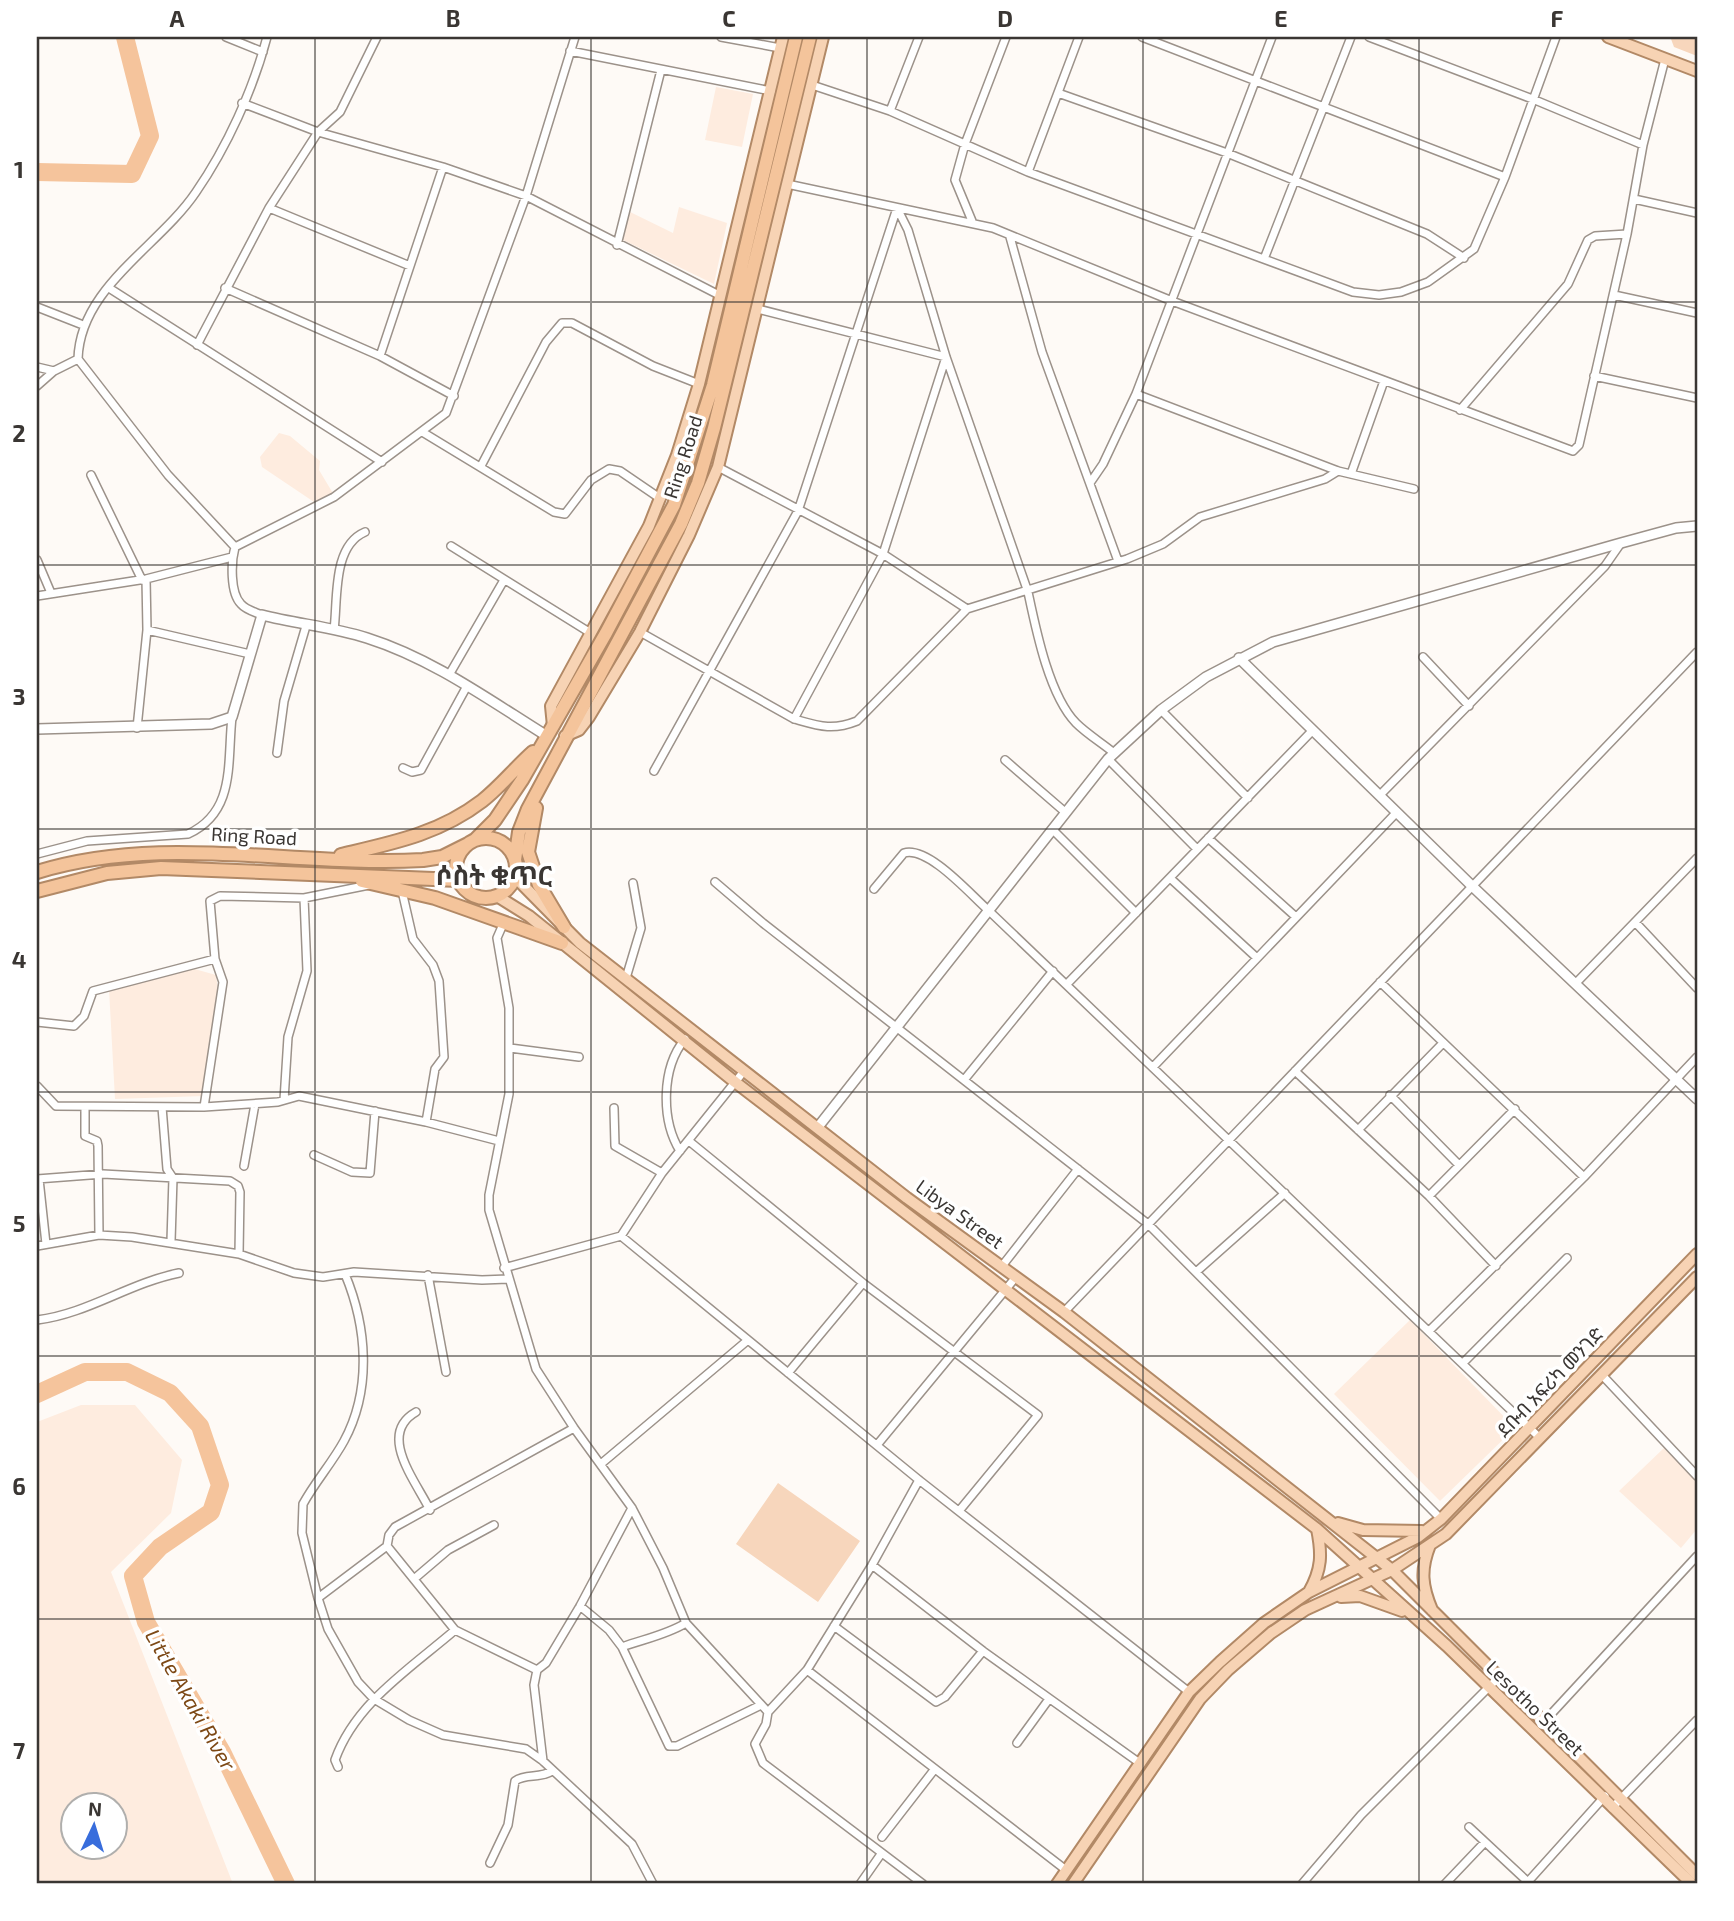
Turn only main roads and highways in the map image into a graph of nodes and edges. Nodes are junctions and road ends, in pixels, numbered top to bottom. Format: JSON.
{"nodes":[{"id":1,"x":796,"y":37,"type":"edge"},
{"id":2,"x":810,"y":37,"type":"edge"},
{"id":3,"x":823,"y":37,"type":"edge"},
{"id":4,"x":1608,"y":37,"type":"edge"},
{"id":5,"x":782,"y":42,"type":"edge"},
{"id":6,"x":1697,"y":71,"type":"edge"},
{"id":7,"x":548,"y":735,"type":"junction"},
{"id":8,"x":565,"y":736,"type":"junction"},
{"id":9,"x":542,"y":781,"type":"junction"},
{"id":10,"x":471,"y":842,"type":"junction"},
{"id":11,"x":323,"y":859,"type":"junction"},
{"id":12,"x":515,"y":860,"type":"junction"},
{"id":13,"x":37,"y":872,"type":"edge"},
{"id":14,"x":342,"y":876,"type":"junction"},
{"id":15,"x":515,"y":877,"type":"junction"},
{"id":16,"x":458,"y":880,"type":"junction"},
{"id":17,"x":37,"y":891,"type":"edge"},
{"id":18,"x":498,"y":896,"type":"junction"},
{"id":19,"x":564,"y":927,"type":"junction"},
{"id":20,"x":562,"y":943,"type":"junction"},
{"id":21,"x":1697,"y":1254,"type":"edge"},
{"id":22,"x":1697,"y":1277,"type":"edge"},
{"id":23,"x":1335,"y":1523,"type":"junction"},
{"id":24,"x":1317,"y":1529,"type":"junction"},
{"id":25,"x":1425,"y":1531,"type":"junction"},
{"id":26,"x":1430,"y":1545,"type":"junction"},
{"id":27,"x":1377,"y":1558,"type":"junction"},
{"id":28,"x":1357,"y":1563,"type":"junction"},
{"id":29,"x":1392,"y":1570,"type":"junction"},
{"id":30,"x":1374,"y":1580,"type":"junction"},
{"id":31,"x":1309,"y":1592,"type":"junction"},
{"id":32,"x":1334,"y":1597,"type":"junction"},
{"id":33,"x":1412,"y":1615,"type":"junction"},
{"id":34,"x":1435,"y":1616,"type":"junction"},
{"id":35,"x":1539,"y":1727,"type":"junction"},
{"id":36,"x":1616,"y":1804,"type":"junction"},
{"id":37,"x":1697,"y":1875,"type":"edge"},
{"id":38,"x":1057,"y":1884,"type":"edge"},
{"id":39,"x":1073,"y":1884,"type":"edge"},
{"id":40,"x":1692,"y":1884,"type":"edge"}],
"edges":[{"from":1,"to":7,"type":"highway","name":"Ring Road"},
{"from":2,"to":8,"type":"highway","name":"Ring Road"},
{"from":3,"to":8,"type":"main road"},
{"from":4,"to":6,"type":"main road"},
{"from":5,"to":7,"type":"main road"},
{"from":7,"to":10,"type":"highway","name":"Ring Road"},
{"from":7,"to":11,"type":"highway"},
{"from":8,"to":9,"type":"highway","name":"Ring Road"},
{"from":9,"to":12,"type":"highway","name":"Ring Road"},
{"from":9,"to":19,"type":"highway"},
{"from":10,"to":11,"type":"highway","name":"Ring Road"},
{"from":10,"to":12,"type":"highway"},
{"from":10,"to":16,"type":"highway"},
{"from":11,"to":13,"type":"highway","name":"Ring Road"},
{"from":12,"to":15,"type":"highway"},
{"from":14,"to":16,"type":"highway","name":"Ring Road"},
{"from":14,"to":17,"type":"highway","name":"Ring Road"},
{"from":14,"to":20,"type":"highway"},
{"from":15,"to":18,"type":"highway"},
{"from":15,"to":19,"type":"main road","name":"Libya Street"},
{"from":16,"to":18,"type":"highway"},
{"from":18,"to":20,"type":"main road","name":"Libya Street"},
{"from":19,"to":23,"type":"main road","name":"Libya Street"},
{"from":20,"to":24,"type":"main road","name":"Libya Street"},
{"from":21,"to":25,"type":"main road","name":"ደቡብ አፍሪካ መንገድ"},
{"from":22,"to":26,"type":"main road","name":"ደቡብ አፍሪካ መንገድ"},
{"from":23,"to":25,"type":"main road"},
{"from":23,"to":27,"type":"main road","name":"Libya Street"},
{"from":24,"to":28,"type":"main road","name":"Libya Street"},
{"from":24,"to":31,"type":"main road"},
{"from":25,"to":27,"type":"main road","name":"ደቡብ አፍሪካ መንገድ"},
{"from":26,"to":29,"type":"main road","name":"ደቡብ አፍሪካ መንገድ"},
{"from":26,"to":34,"type":"main road"},
{"from":27,"to":28,"type":"main road","name":"ደቡብ አፍሪካ መንገድ"},
{"from":27,"to":29,"type":"main road","name":"Libya Street"},
{"from":28,"to":30,"type":"main road","name":"Lesotho Street"},
{"from":28,"to":31,"type":"main road","name":"ደቡብ አፍሪካ መንገድ"},
{"from":29,"to":30,"type":"main road","name":"ደቡብ አፍሪካ መንገድ"},
{"from":29,"to":34,"type":"main road","name":"Lesotho Street"},
{"from":30,"to":32,"type":"main road","name":"ደቡብ አፍሪካ መንገድ"},
{"from":30,"to":33,"type":"main road","name":"Lesotho Street"},
{"from":31,"to":38,"type":"main road","name":"ደቡብ አፍሪካ መንገድ"},
{"from":32,"to":33,"type":"main road"},
{"from":32,"to":39,"type":"main road","name":"ደቡብ አፍሪካ መንገድ"},
{"from":33,"to":35,"type":"main road","name":"Lesotho Street"},
{"from":34,"to":35,"type":"main road","name":"Lesotho Street"},
{"from":35,"to":36,"type":"main road","name":"Lesotho Street"},
{"from":36,"to":37,"type":"main road","name":"Lesotho Street"},
{"from":36,"to":40,"type":"main road","name":"Lesotho Street"}]}
